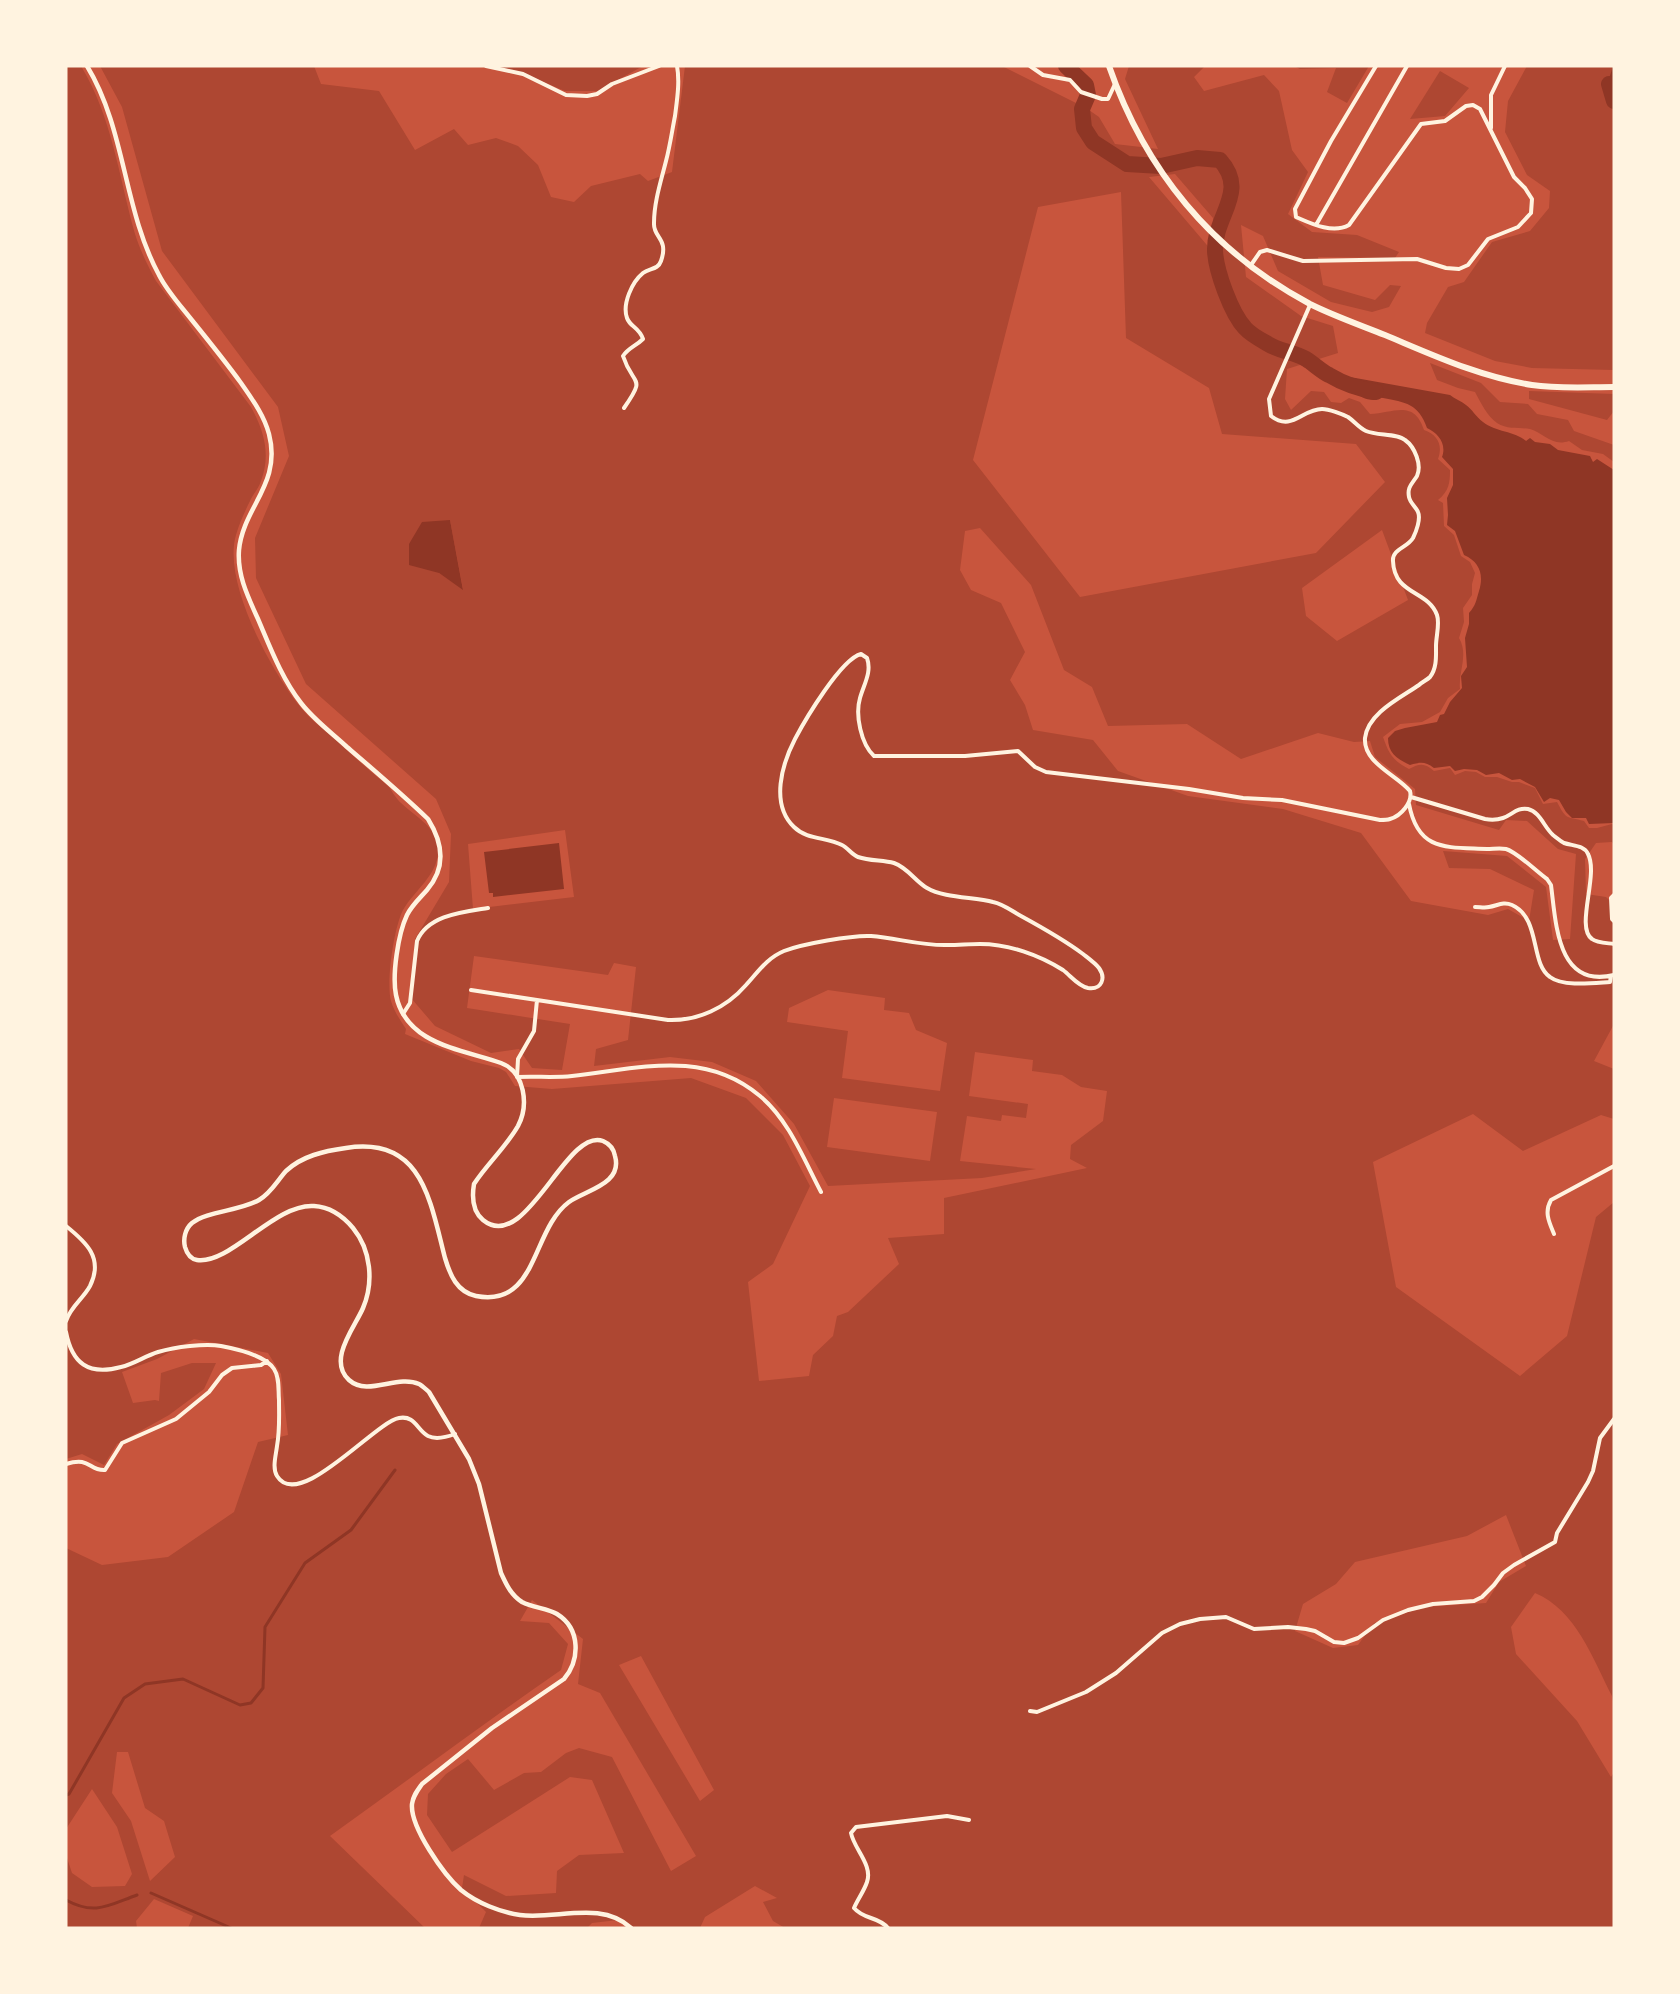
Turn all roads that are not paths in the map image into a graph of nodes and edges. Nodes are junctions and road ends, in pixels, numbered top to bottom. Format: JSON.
{"nodes":[{"id":1,"x":87,"y":66,"type":"edge"},
{"id":2,"x":486,"y":66,"type":"edge"},
{"id":3,"x":659,"y":66,"type":"edge"},
{"id":4,"x":677,"y":66,"type":"edge"},
{"id":5,"x":1030,"y":66,"type":"edge"},
{"id":6,"x":1108,"y":66,"type":"edge"},
{"id":7,"x":1376,"y":66,"type":"edge"},
{"id":8,"x":1407,"y":66,"type":"edge"},
{"id":9,"x":1505,"y":66,"type":"edge"},
{"id":10,"x":1115,"y":84,"type":"junction"},
{"id":11,"x":1491,"y":129,"type":"junction"},
{"id":12,"x":1316,"y":225,"type":"junction"},
{"id":13,"x":1251,"y":266,"type":"junction"},
{"id":14,"x":1311,"y":304,"type":"junction"},
{"id":15,"x":1614,"y":387,"type":"edge"},
{"id":16,"x":624,"y":408,"type":"dead end"},
{"id":17,"x":1411,"y":797,"type":"junction"},
{"id":18,"x":1409,"y":803,"type":"junction"},
{"id":19,"x":1614,"y":895,"type":"edge"},
{"id":20,"x":1475,"y":907,"type":"dead end"},
{"id":21,"x":488,"y":908,"type":"dead end"},
{"id":22,"x":1614,"y":921,"type":"edge"},
{"id":23,"x":1614,"y":944,"type":"edge"},
{"id":24,"x":1613,"y":975,"type":"edge"},
{"id":25,"x":471,"y":990,"type":"dead end"},
{"id":26,"x":537,"y":1000,"type":"junction"},
{"id":27,"x":403,"y":1014,"type":"junction"},
{"id":28,"x":518,"y":1077,"type":"junction"},
{"id":29,"x":1614,"y":1166,"type":"edge"},
{"id":30,"x":821,"y":1192,"type":"dead end"},
{"id":31,"x":66,"y":1226,"type":"edge"},
{"id":32,"x":1554,"y":1234,"type":"dead end"},
{"id":33,"x":66,"y":1321,"type":"edge"},
{"id":34,"x":66,"y":1332,"type":"edge"},
{"id":35,"x":267,"y":1361,"type":"junction"},
{"id":36,"x":1614,"y":1419,"type":"edge"},
{"id":37,"x":455,"y":1434,"type":"junction"},
{"id":38,"x":66,"y":1464,"type":"edge"},
{"id":39,"x":1030,"y":1711,"type":"dead end"},
{"id":40,"x":969,"y":1820,"type":"dead end"},
{"id":41,"x":631,"y":1928,"type":"edge"},
{"id":42,"x":888,"y":1928,"type":"edge"}],
"edges":[{"from":1,"to":27,"type":"street"},
{"from":2,"to":3,"type":"street"},
{"from":4,"to":16,"type":"street"},
{"from":5,"to":10,"type":"street"},
{"from":6,"to":10,"type":"main road"},
{"from":7,"to":12,"type":"street"},
{"from":8,"to":12,"type":"street"},
{"from":9,"to":11,"type":"street"},
{"from":10,"to":13,"type":"main road"},
{"from":11,"to":12,"type":"street"},
{"from":11,"to":13,"type":"street"},
{"from":13,"to":14,"type":"main road"},
{"from":14,"to":15,"type":"main road"},
{"from":14,"to":17,"type":"street"},
{"from":17,"to":18,"type":"street"},
{"from":17,"to":23,"type":"street"},
{"from":18,"to":24,"type":"street"},
{"from":18,"to":26,"type":"street"},
{"from":19,"to":22,"type":"street"},
{"from":20,"to":24,"type":"street"},
{"from":21,"to":27,"type":"street"},
{"from":25,"to":26,"type":"street"},
{"from":26,"to":28,"type":"street"},
{"from":27,"to":28,"type":"street"},
{"from":28,"to":30,"type":"street"},
{"from":28,"to":37,"type":"street"},
{"from":29,"to":32,"type":"street"},
{"from":31,"to":33,"type":"street"},
{"from":34,"to":35,"type":"street"},
{"from":35,"to":37,"type":"street"},
{"from":35,"to":38,"type":"street"},
{"from":36,"to":39,"type":"street"},
{"from":37,"to":41,"type":"street"},
{"from":40,"to":42,"type":"street"}]}
